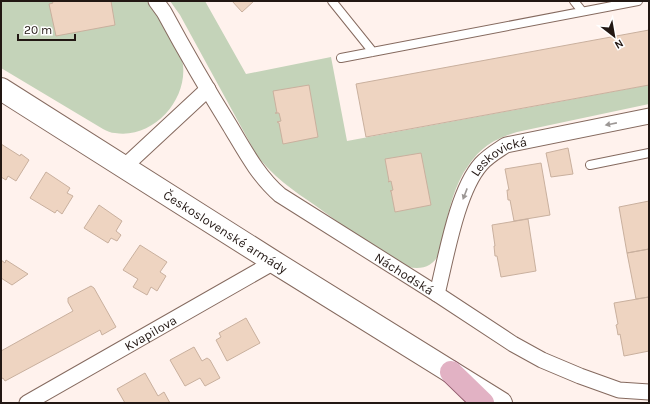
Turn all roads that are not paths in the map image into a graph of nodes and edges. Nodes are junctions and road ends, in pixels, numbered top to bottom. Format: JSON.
{"nodes":[{"id":1,"x":156,"y":1,"type":"edge"},
{"id":2,"x":332,"y":1,"type":"edge"},
{"id":3,"x":574,"y":1,"type":"edge"},
{"id":4,"x":638,"y":1,"type":"edge"},
{"id":5,"x":582,"y":11,"type":"junction"},
{"id":6,"x":373,"y":52,"type":"junction"},
{"id":7,"x":341,"y":58,"type":"dead end"},
{"id":8,"x":1,"y":89,"type":"edge"},
{"id":9,"x":208,"y":89,"type":"junction"},
{"id":10,"x":649,"y":116,"type":"edge"},
{"id":11,"x":649,"y":153,"type":"edge"},
{"id":12,"x":590,"y":165,"type":"dead end"},
{"id":13,"x":124,"y":167,"type":"junction"},
{"id":14,"x":274,"y":262,"type":"junction"},
{"id":15,"x":437,"y":294,"type":"junction"},
{"id":16,"x":451,"y":372,"type":"junction"},
{"id":17,"x":649,"y":392,"type":"edge"},
{"id":18,"x":27,"y":403,"type":"edge"},
{"id":19,"x":483,"y":403,"type":"edge"},
{"id":20,"x":501,"y":403,"type":"edge"}],
"edges":[{"from":1,"to":9,"type":"street","name":"Náchodská"},
{"from":2,"to":6,"type":"lane"},
{"from":3,"to":5,"type":"lane"},
{"from":4,"to":5,"type":"lane"},
{"from":5,"to":6,"type":"lane"},
{"from":6,"to":7,"type":"lane"},
{"from":8,"to":13,"type":"main road","name":"Československé armády"},
{"from":9,"to":13,"type":"street"},
{"from":9,"to":15,"type":"street","name":"Náchodská"},
{"from":10,"to":15,"type":"street","name":"Leskovická","one_way":true},
{"from":11,"to":12,"type":"lane"},
{"from":13,"to":14,"type":"main road","name":"Československé armády"},
{"from":14,"to":16,"type":"main road","name":"Československé armády"},
{"from":14,"to":18,"type":"street","name":"Kvapilova"},
{"from":15,"to":17,"type":"street","name":"Náchodská"},
{"from":16,"to":19,"type":"main road"},
{"from":16,"to":20,"type":"main road","name":"Československé armády"}]}
